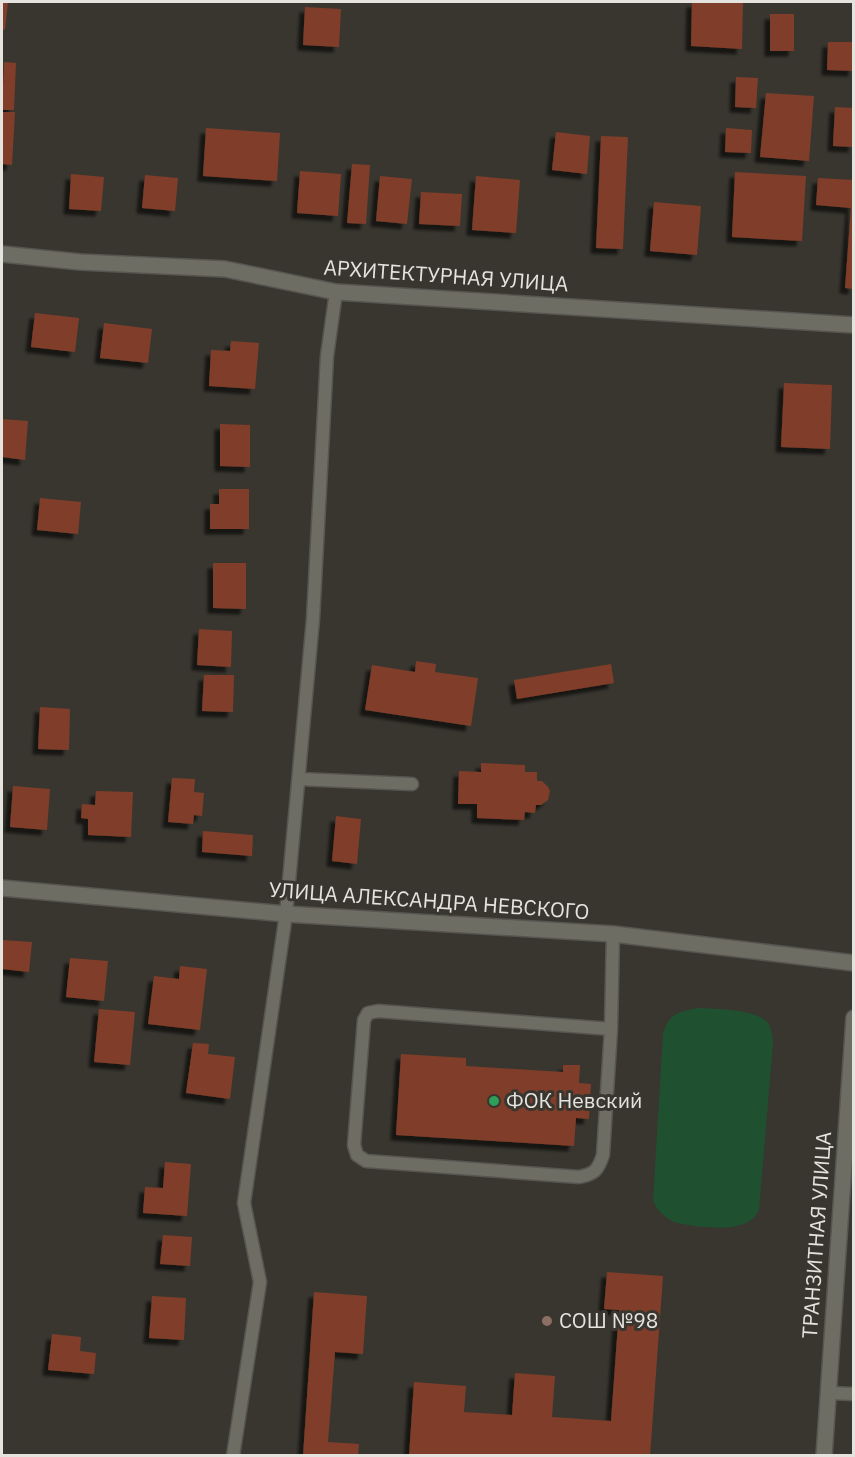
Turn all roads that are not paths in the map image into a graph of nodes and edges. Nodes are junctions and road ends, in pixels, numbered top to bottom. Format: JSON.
{"nodes":[{"id":1,"x":2,"y":254,"type":"edge"},
{"id":2,"x":336,"y":292,"type":"junction"},
{"id":3,"x":854,"y":325,"type":"edge"},
{"id":4,"x":299,"y":778,"type":"junction"},
{"id":5,"x":412,"y":784,"type":"dead end"},
{"id":6,"x":2,"y":888,"type":"edge"},
{"id":7,"x":286,"y":914,"type":"junction"},
{"id":8,"x":613,"y":934,"type":"junction"},
{"id":9,"x":854,"y":963,"type":"edge"},
{"id":10,"x":854,"y":1018,"type":"edge"},
{"id":11,"x":611,"y":1029,"type":"junction"},
{"id":12,"x":828,"y":1393,"type":"junction"},
{"id":13,"x":854,"y":1394,"type":"edge"},
{"id":14,"x":233,"y":1455,"type":"edge"},
{"id":15,"x":824,"y":1455,"type":"edge"}],
"edges":[{"from":1,"to":2,"type":"street","name":"АРХИТЕКТУРНАЯ УЛИЦА"},
{"from":2,"to":3,"type":"street","name":"АРХИТЕКТУРНАЯ УЛИЦА"},
{"from":2,"to":4,"type":"lane"},
{"from":4,"to":5,"type":"lane"},
{"from":4,"to":7,"type":"lane"},
{"from":6,"to":7,"type":"street","name":"УЛИЦА АЛЕКСАНДРА НЕВСКОГО"},
{"from":7,"to":8,"type":"street","name":"УЛИЦА АЛЕКСАНДРА НЕВСКОГО"},
{"from":7,"to":14,"type":"lane"},
{"from":8,"to":9,"type":"street","name":"УЛИЦА АЛЕКСАНДРА НЕВСКОГО"},
{"from":8,"to":11,"type":"lane"},
{"from":10,"to":12,"type":"street","name":"ТРАНЗИТНАЯ УЛИЦА"},
{"from":11,"to":11,"type":"lane"},
{"from":12,"to":13,"type":"lane"},
{"from":12,"to":15,"type":"street","name":"ТРАНЗИТНАЯ УЛИЦА"}]}
